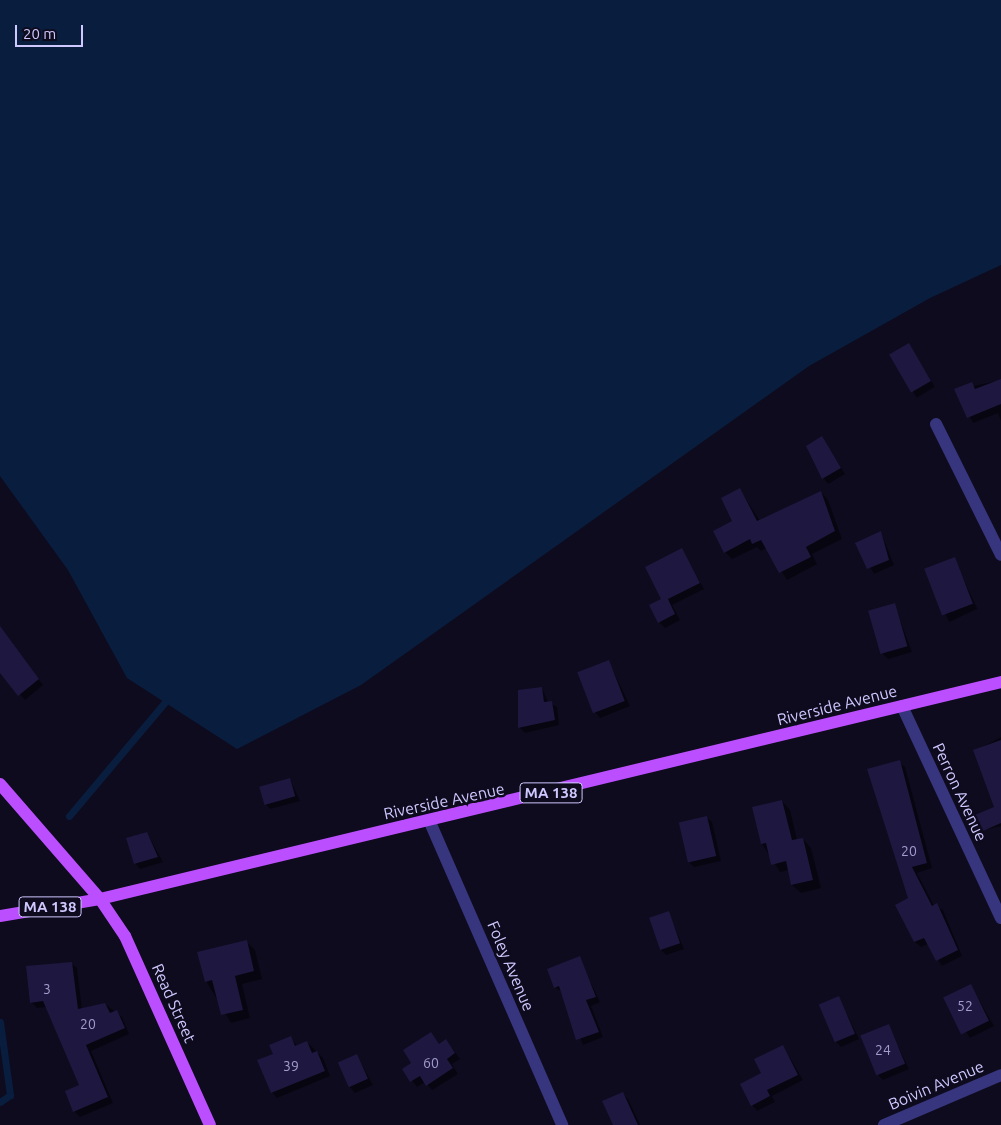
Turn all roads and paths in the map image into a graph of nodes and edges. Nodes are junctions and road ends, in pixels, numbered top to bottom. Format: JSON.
{"nodes":[{"id":1,"x":936,"y":424,"type":"dead end"},
{"id":2,"x":1001,"y":555,"type":"edge"},
{"id":3,"x":1001,"y":682,"type":"edge"},
{"id":4,"x":902,"y":706,"type":"junction"},
{"id":5,"x":0,"y":784,"type":"edge"},
{"id":6,"x":429,"y":820,"type":"junction"},
{"id":7,"x":100,"y":899,"type":"junction"},
{"id":8,"x":0,"y":916,"type":"edge"},
{"id":9,"x":1001,"y":918,"type":"edge"},
{"id":10,"x":1001,"y":1075,"type":"edge"},
{"id":11,"x":210,"y":1125,"type":"edge"},
{"id":12,"x":562,"y":1125,"type":"edge"},
{"id":13,"x":884,"y":1125,"type":"edge"}],
"edges":[{"from":1,"to":2,"type":"street"},
{"from":3,"to":4,"type":"main road","name":"Riverside Avenue","number":"MA 138"},
{"from":4,"to":6,"type":"main road","name":"Riverside Avenue","number":"MA 138"},
{"from":4,"to":9,"type":"street","name":"Perron Avenue"},
{"from":5,"to":7,"type":"main road"},
{"from":6,"to":7,"type":"main road","name":"Riverside Avenue","number":"MA 138"},
{"from":6,"to":12,"type":"street","name":"Foley Avenue"},
{"from":7,"to":8,"type":"main road","number":"MA 138"},
{"from":7,"to":11,"type":"main road","name":"Read Street"},
{"from":10,"to":13,"type":"street","name":"Boivin Avenue"}]}
